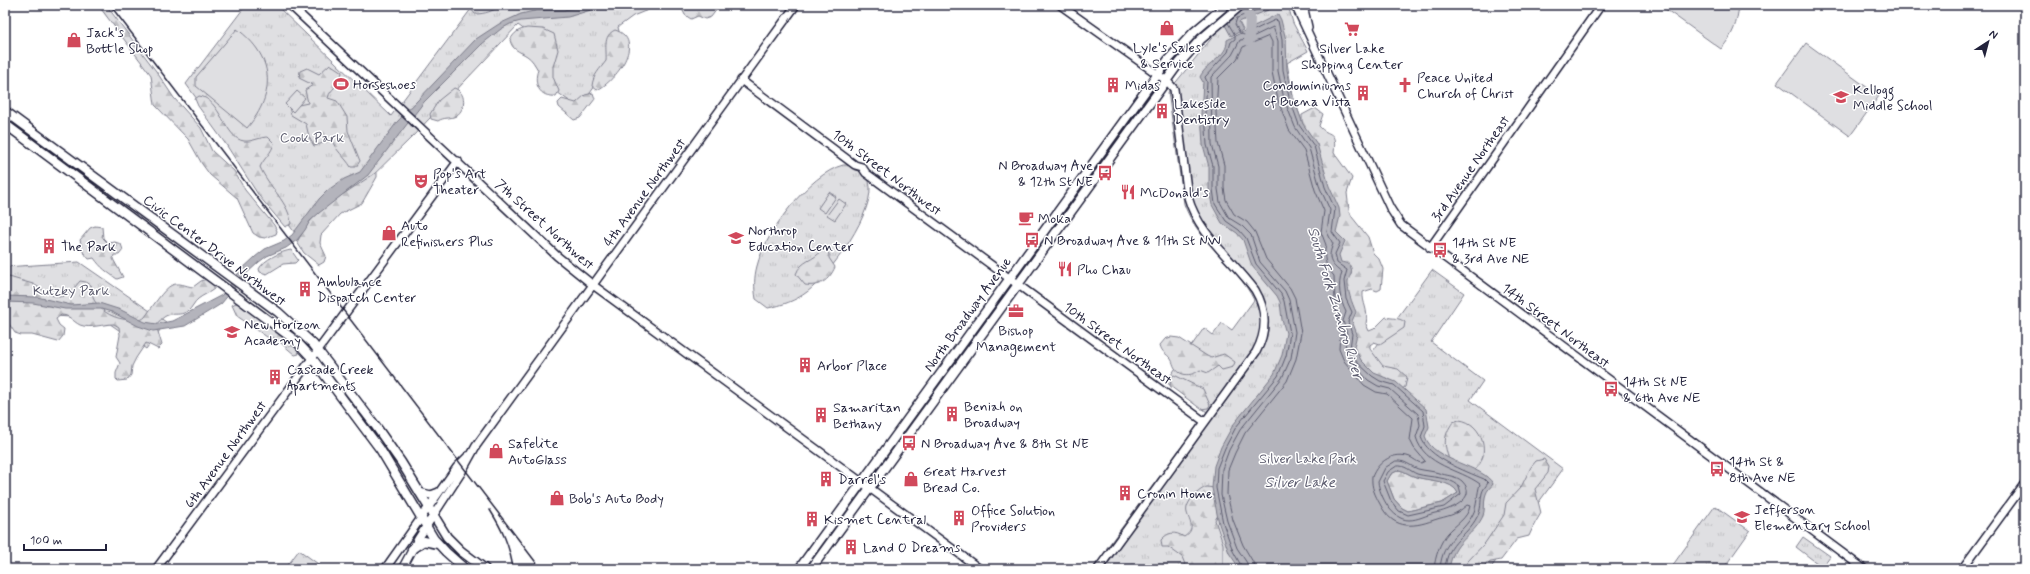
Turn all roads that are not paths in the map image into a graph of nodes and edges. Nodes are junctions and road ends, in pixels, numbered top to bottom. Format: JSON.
{"nodes":[{"id":1,"x":290,"y":5,"type":"edge"},
{"id":2,"x":796,"y":5,"type":"edge"},
{"id":3,"x":1060,"y":5,"type":"edge"},
{"id":4,"x":1226,"y":5,"type":"edge"},
{"id":5,"x":1241,"y":5,"type":"edge"},
{"id":6,"x":1295,"y":5,"type":"edge"},
{"id":7,"x":1303,"y":5,"type":"edge"},
{"id":8,"x":1601,"y":5,"type":"edge"},
{"id":9,"x":1310,"y":37,"type":"junction"},
{"id":10,"x":1157,"y":75,"type":"junction"},
{"id":11,"x":741,"y":80,"type":"junction"},
{"id":12,"x":1167,"y":81,"type":"junction"},
{"id":13,"x":5,"y":111,"type":"edge"},
{"id":14,"x":5,"y":124,"type":"edge"},
{"id":15,"x":458,"y":161,"type":"junction"},
{"id":16,"x":1430,"y":248,"type":"junction"},
{"id":17,"x":1009,"y":279,"type":"junction"},
{"id":18,"x":593,"y":284,"type":"junction"},
{"id":19,"x":1017,"y":285,"type":"junction"},
{"id":20,"x":318,"y":350,"type":"junction"},
{"id":21,"x":312,"y":358,"type":"junction"},
{"id":22,"x":1204,"y":422,"type":"junction"},
{"id":23,"x":471,"y":453,"type":"junction"},
{"id":24,"x":861,"y":481,"type":"junction"},
{"id":25,"x":2025,"y":483,"type":"edge"},
{"id":26,"x":870,"y":488,"type":"junction"},
{"id":27,"x":419,"y":492,"type":"junction"},
{"id":28,"x":439,"y":492,"type":"junction"},
{"id":29,"x":428,"y":508,"type":"junction"},
{"id":30,"x":433,"y":516,"type":"junction"},
{"id":31,"x":422,"y":518,"type":"junction"},
{"id":32,"x":426,"y":526,"type":"junction"},
{"id":33,"x":439,"y":545,"type":"junction"},
{"id":34,"x":412,"y":549,"type":"junction"},
{"id":35,"x":156,"y":569,"type":"edge"},
{"id":36,"x":385,"y":569,"type":"edge"},
{"id":37,"x":402,"y":569,"type":"edge"},
{"id":38,"x":465,"y":569,"type":"edge"},
{"id":39,"x":484,"y":569,"type":"edge"},
{"id":40,"x":798,"y":569,"type":"edge"},
{"id":41,"x":811,"y":569,"type":"edge"},
{"id":42,"x":980,"y":569,"type":"edge"},
{"id":43,"x":1098,"y":569,"type":"edge"},
{"id":44,"x":1864,"y":569,"type":"edge"},
{"id":45,"x":1962,"y":569,"type":"edge"}],
"edges":[{"from":1,"to":15,"type":"main road","name":"7th Street Northwest"},
{"from":2,"to":11,"type":"main road","name":"4th Avenue Northwest"},
{"from":3,"to":10,"type":"main road"},
{"from":4,"to":10,"type":"main road","name":"North Broadway Avenue"},
{"from":5,"to":12,"type":"main road","name":"North Broadway Avenue"},
{"from":6,"to":9,"type":"main road","name":"14th Street Northeast"},
{"from":7,"to":9,"type":"main road","name":"14th Street Northeast"},
{"from":8,"to":16,"type":"main road","name":"3rd Avenue Northeast"},
{"from":9,"to":16,"type":"main road","name":"14th Street Northeast"},
{"from":10,"to":12,"type":"main road"},
{"from":10,"to":17,"type":"main road","name":"North Broadway Avenue"},
{"from":11,"to":17,"type":"main road","name":"10th Street Northwest"},
{"from":11,"to":18,"type":"main road","name":"4th Avenue Northwest"},
{"from":12,"to":19,"type":"main road","name":"North Broadway Avenue"},
{"from":12,"to":22,"type":"main road"},
{"from":13,"to":20,"type":"main road","name":"Civic Center Drive Northwest"},
{"from":14,"to":21,"type":"main road","name":"Civic Center Drive Northwest"},
{"from":15,"to":18,"type":"main road","name":"7th Street Northwest"},
{"from":15,"to":20,"type":"main road","name":"6th Avenue Northwest"},
{"from":16,"to":44,"type":"main road","name":"14th Street Northeast"},
{"from":17,"to":19,"type":"main road","name":"10th Street Northwest"},
{"from":17,"to":24,"type":"main road","name":"North Broadway Avenue"},
{"from":18,"to":23,"type":"main road","name":"4th Avenue Northwest"},
{"from":18,"to":24,"type":"main road","name":"7th Street Northwest"},
{"from":19,"to":22,"type":"main road","name":"10th Street Northeast"},
{"from":19,"to":26,"type":"main road","name":"North Broadway Avenue"},
{"from":20,"to":21,"type":"main road","name":"6th Avenue Northwest"},
{"from":20,"to":27,"type":"main road","name":"Civic Center Drive Northwest"},
{"from":21,"to":31,"type":"main road","name":"Civic Center Drive Northwest"},
{"from":21,"to":35,"type":"main road","name":"6th Avenue Northwest"},
{"from":22,"to":43,"type":"main road"},
{"from":23,"to":28,"type":"main road","name":"4th Avenue Northwest"},
{"from":23,"to":30,"type":"main road","name":"4th Avenue Northwest"},
{"from":24,"to":26,"type":"main road","name":"7th Street Northwest"},
{"from":24,"to":40,"type":"main road","name":"North Broadway Avenue"},
{"from":25,"to":45,"type":"main road"},
{"from":26,"to":41,"type":"main road","name":"North Broadway Avenue"},
{"from":26,"to":42,"type":"main road","name":"7th Street Northwest"},
{"from":27,"to":28,"type":"main road"},
{"from":27,"to":29,"type":"main road","name":"Civic Center Drive Northwest"},
{"from":28,"to":29,"type":"main road","name":"4th Avenue Northwest"},
{"from":29,"to":30,"type":"main road","name":"Civic Center Drive Northwest"},
{"from":29,"to":31,"type":"main road","name":"4th Avenue Northwest"},
{"from":30,"to":32,"type":"main road","name":"4th Avenue Northwest"},
{"from":30,"to":39,"type":"main road","name":"Civic Center Drive Northwest"},
{"from":31,"to":32,"type":"main road","name":"Civic Center Drive Northwest"},
{"from":31,"to":36,"type":"main road","name":"4th Avenue Northwest"},
{"from":32,"to":33,"type":"main road","name":"Civic Center Drive Northwest"},
{"from":32,"to":34,"type":"main road","name":"4th Avenue Northwest"},
{"from":33,"to":34,"type":"main road"},
{"from":33,"to":38,"type":"main road","name":"Civic Center Drive Northwest"},
{"from":34,"to":37,"type":"main road","name":"4th Avenue Northwest"}]}
